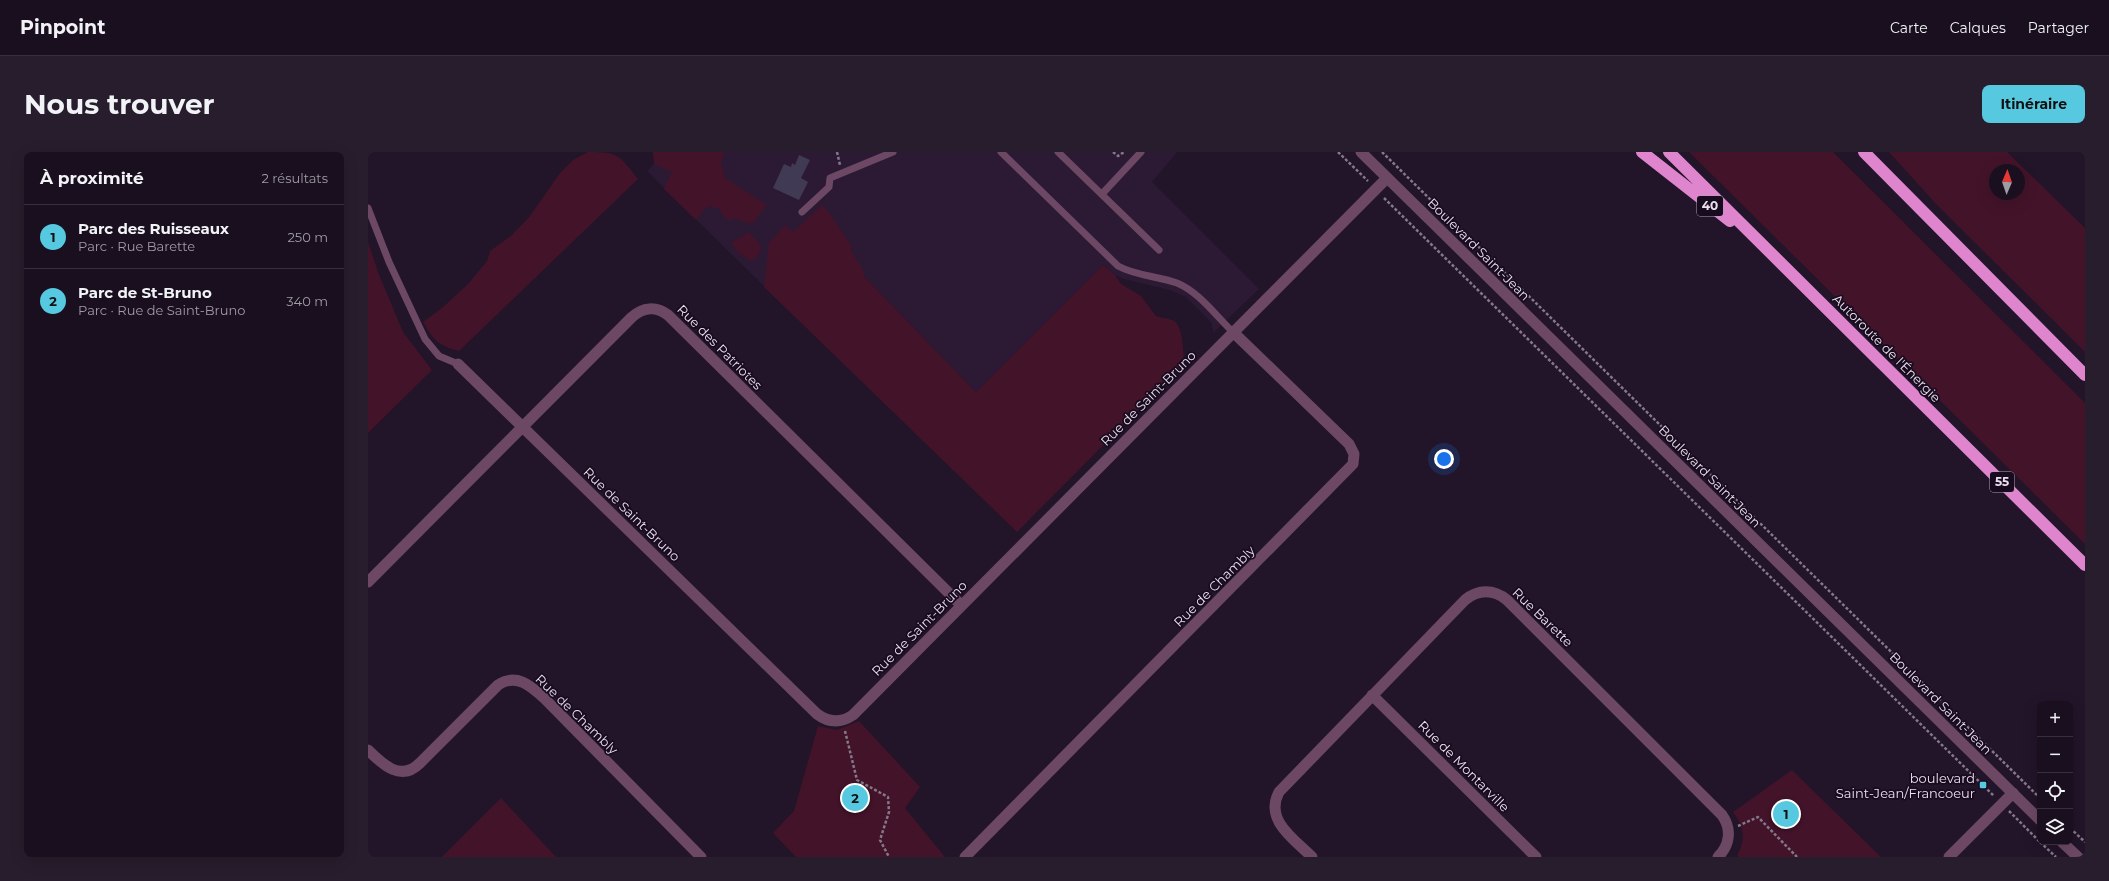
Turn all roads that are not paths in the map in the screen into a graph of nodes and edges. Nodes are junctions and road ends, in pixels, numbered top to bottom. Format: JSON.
{"nodes":[{"id":1,"x":893,"y":152,"type":"edge"},
{"id":2,"x":1002,"y":152,"type":"edge"},
{"id":3,"x":1058,"y":152,"type":"edge"},
{"id":4,"x":1141,"y":152,"type":"edge"},
{"id":5,"x":1361,"y":152,"type":"edge"},
{"id":6,"x":1642,"y":152,"type":"edge"},
{"id":7,"x":1670,"y":152,"type":"edge"},
{"id":8,"x":1864,"y":152,"type":"edge"},
{"id":9,"x":1388,"y":178,"type":"junction"},
{"id":10,"x":1102,"y":194,"type":"junction"},
{"id":11,"x":368,"y":208,"type":"edge"},
{"id":12,"x":802,"y":212,"type":"dead end"},
{"id":13,"x":1159,"y":250,"type":"dead end"},
{"id":14,"x":1778,"y":260,"type":"junction"},
{"id":15,"x":1233,"y":332,"type":"junction"},
{"id":16,"x":458,"y":364,"type":"joint"},
{"id":17,"x":2085,"y":375,"type":"edge"},
{"id":18,"x":521,"y":427,"type":"junction"},
{"id":19,"x":2085,"y":565,"type":"edge"},
{"id":20,"x":368,"y":582,"type":"edge"},
{"id":21,"x":961,"y":605,"type":"junction"},
{"id":22,"x":1372,"y":695,"type":"junction"},
{"id":23,"x":368,"y":750,"type":"edge"},
{"id":24,"x":2013,"y":793,"type":"junction"},
{"id":25,"x":2037,"y":817,"type":"edge"},
{"id":26,"x":2065,"y":845,"type":"edge"},
{"id":27,"x":701,"y":857,"type":"edge"},
{"id":28,"x":965,"y":857,"type":"edge"},
{"id":29,"x":1312,"y":857,"type":"edge"},
{"id":30,"x":1536,"y":857,"type":"edge"},
{"id":31,"x":1718,"y":857,"type":"edge"},
{"id":32,"x":1949,"y":857,"type":"edge"},
{"id":33,"x":2078,"y":857,"type":"edge"}],
"edges":[{"from":1,"to":12,"type":"lane"},
{"from":2,"to":15,"type":"lane"},
{"from":3,"to":10,"type":"lane"},
{"from":4,"to":10,"type":"lane"},
{"from":5,"to":9,"type":"street","name":"Boulevard Saint-Jean"},
{"from":6,"to":14,"type":"highway","number":"40"},
{"from":7,"to":14,"type":"highway","name":"Autoroute de l'Énergie","number":"55"},
{"from":8,"to":17,"type":"highway"},
{"from":9,"to":15,"type":"street","name":"Rue de Saint-Bruno"},
{"from":9,"to":24,"type":"street","name":"Boulevard Saint-Jean"},
{"from":10,"to":13,"type":"lane"},
{"from":11,"to":16,"type":"lane"},
{"from":14,"to":19,"type":"highway","name":"Autoroute de l'Énergie","number":"55"},
{"from":15,"to":21,"type":"street","name":"Rue de Saint-Bruno"},
{"from":15,"to":28,"type":"street","name":"Rue de Chambly"},
{"from":16,"to":18,"type":"street","name":"Rue de Saint-Bruno"},
{"from":18,"to":20,"type":"street","name":"Rue des Patriotes"},
{"from":18,"to":21,"type":"street","name":"Rue de Saint-Bruno"},
{"from":18,"to":21,"type":"street","name":"Rue des Patriotes"},
{"from":22,"to":29,"type":"street","name":"Rue Barette"},
{"from":22,"to":30,"type":"street","name":"Rue de Montarville"},
{"from":22,"to":31,"type":"street","name":"Rue Barette"},
{"from":23,"to":27,"type":"street","name":"Rue de Chambly"},
{"from":24,"to":25,"type":"street","name":"Boulevard Saint-Jean"},
{"from":24,"to":32,"type":"street"},
{"from":26,"to":33,"type":"street"}]}
